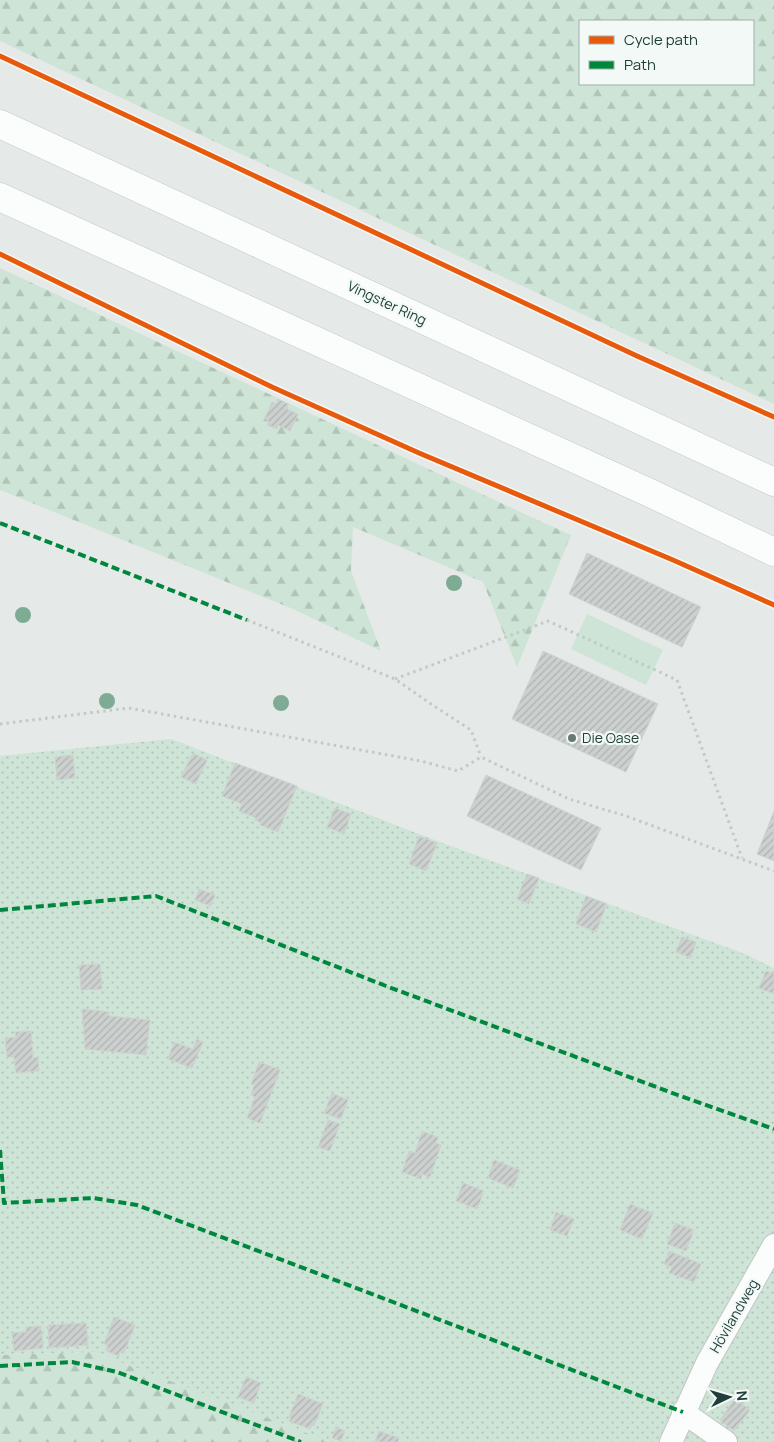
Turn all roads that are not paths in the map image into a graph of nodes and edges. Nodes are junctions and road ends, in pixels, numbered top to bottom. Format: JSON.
{"nodes":[{"id":1,"x":0,"y":124,"type":"edge"},
{"id":2,"x":0,"y":197,"type":"edge"},
{"id":3,"x":774,"y":482,"type":"edge"},
{"id":4,"x":774,"y":552,"type":"edge"},
{"id":5,"x":774,"y":1245,"type":"edge"},
{"id":6,"x":683,"y":1412,"type":"junction"},
{"id":7,"x":671,"y":1442,"type":"edge"},
{"id":8,"x":726,"y":1442,"type":"edge"}],
"edges":[{"from":1,"to":3,"type":"main road","name":"Vingster Ring"},
{"from":2,"to":4,"type":"main road"},
{"from":5,"to":6,"type":"lane","name":"Hövilandweg"},
{"from":6,"to":7,"type":"lane","name":"Hövilandweg"},
{"from":6,"to":8,"type":"lane"}]}
